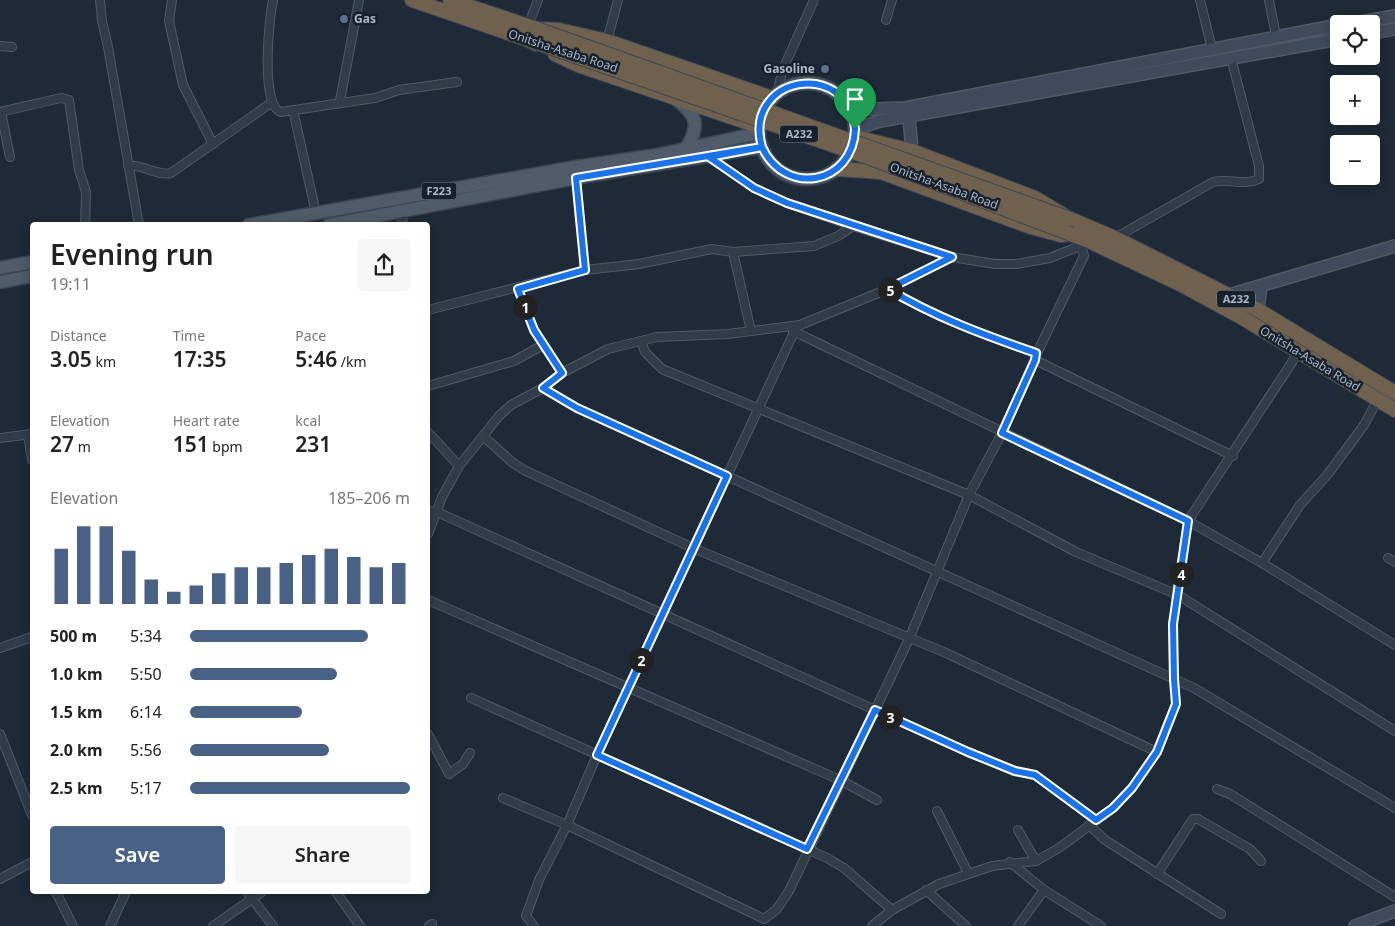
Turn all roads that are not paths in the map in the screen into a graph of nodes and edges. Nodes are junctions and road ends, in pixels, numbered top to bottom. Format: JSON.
{"nodes":[{"id":1,"x":100,"y":0,"type":"edge"},
{"id":2,"x":172,"y":0,"type":"edge"},
{"id":3,"x":273,"y":0,"type":"edge"},
{"id":4,"x":359,"y":0,"type":"edge"},
{"id":5,"x":412,"y":0,"type":"edge"},
{"id":6,"x":538,"y":0,"type":"edge"},
{"id":7,"x":618,"y":0,"type":"edge"},
{"id":8,"x":814,"y":0,"type":"edge"},
{"id":9,"x":892,"y":0,"type":"edge"},
{"id":10,"x":1200,"y":0,"type":"edge"},
{"id":11,"x":1269,"y":0,"type":"edge"},
{"id":12,"x":453,"y":1,"type":"edge"},
{"id":13,"x":436,"y":4,"type":"edge"},
{"id":14,"x":1395,"y":16,"type":"edge"},
{"id":15,"x":1380,"y":19,"type":"edge"},
{"id":16,"x":886,"y":20,"type":"dead end"},
{"id":17,"x":1330,"y":27,"type":"edge"},
{"id":18,"x":1395,"y":29,"type":"edge"},
{"id":19,"x":531,"y":31,"type":"junction"},
{"id":20,"x":1380,"y":32,"type":"edge"},
{"id":21,"x":1276,"y":36,"type":"junction"},
{"id":22,"x":607,"y":40,"type":"junction"},
{"id":23,"x":1330,"y":41,"type":"edge"},
{"id":24,"x":0,"y":46,"type":"edge"},
{"id":25,"x":12,"y":48,"type":"dead end"},
{"id":26,"x":1212,"y":49,"type":"junction"},
{"id":27,"x":1231,"y":58,"type":"junction"},
{"id":28,"x":457,"y":82,"type":"dead end"},
{"id":29,"x":774,"y":96,"type":"junction"},
{"id":30,"x":676,"y":99,"type":"junction"},
{"id":31,"x":340,"y":102,"type":"junction"},
{"id":32,"x":271,"y":103,"type":"junction"},
{"id":33,"x":849,"y":108,"type":"junction"},
{"id":34,"x":293,"y":110,"type":"junction"},
{"id":35,"x":1,"y":112,"type":"edge"},
{"id":36,"x":909,"y":116,"type":"junction"},
{"id":37,"x":758,"y":129,"type":"junction"},
{"id":38,"x":855,"y":133,"type":"junction"},
{"id":39,"x":213,"y":144,"type":"junction"},
{"id":40,"x":762,"y":147,"type":"junction"},
{"id":41,"x":686,"y":148,"type":"junction"},
{"id":42,"x":912,"y":151,"type":"junction"},
{"id":43,"x":10,"y":157,"type":"dead end"},
{"id":44,"x":709,"y":157,"type":"junction"},
{"id":45,"x":630,"y":164,"type":"junction"},
{"id":46,"x":128,"y":166,"type":"junction"},
{"id":47,"x":837,"y":169,"type":"junction"},
{"id":48,"x":576,"y":178,"type":"junction"},
{"id":49,"x":401,"y":211,"type":"junction"},
{"id":50,"x":316,"y":214,"type":"junction"},
{"id":51,"x":1070,"y":219,"type":"junction"},
{"id":52,"x":85,"y":222,"type":"edge"},
{"id":53,"x":138,"y":222,"type":"edge"},
{"id":54,"x":267,"y":222,"type":"edge"},
{"id":55,"x":344,"y":222,"type":"edge"},
{"id":56,"x":403,"y":222,"type":"edge"},
{"id":57,"x":853,"y":226,"type":"junction"},
{"id":58,"x":1071,"y":234,"type":"junction"},
{"id":59,"x":1114,"y":238,"type":"junction"},
{"id":60,"x":1086,"y":244,"type":"junction"},
{"id":61,"x":1394,"y":247,"type":"edge"},
{"id":62,"x":733,"y":252,"type":"junction"},
{"id":63,"x":952,"y":257,"type":"junction"},
{"id":64,"x":30,"y":262,"type":"edge"},
{"id":65,"x":0,"y":268,"type":"edge"},
{"id":66,"x":585,"y":270,"type":"junction"},
{"id":67,"x":30,"y":276,"type":"edge"},
{"id":68,"x":0,"y":282,"type":"edge"},
{"id":69,"x":1261,"y":286,"type":"junction"},
{"id":70,"x":518,"y":289,"type":"junction"},
{"id":71,"x":888,"y":289,"type":"junction"},
{"id":72,"x":1229,"y":295,"type":"junction"},
{"id":73,"x":430,"y":310,"type":"edge"},
{"id":74,"x":1258,"y":310,"type":"junction"},
{"id":75,"x":800,"y":325,"type":"junction"},
{"id":76,"x":751,"y":331,"type":"junction"},
{"id":77,"x":793,"y":332,"type":"junction"},
{"id":78,"x":641,"y":341,"type":"junction"},
{"id":79,"x":543,"y":345,"type":"junction"},
{"id":80,"x":1298,"y":353,"type":"junction"},
{"id":81,"x":1036,"y":356,"type":"junction"},
{"id":82,"x":562,"y":373,"type":"junction"},
{"id":83,"x":1367,"y":375,"type":"junction"},
{"id":84,"x":430,"y":385,"type":"edge"},
{"id":85,"x":543,"y":388,"type":"junction"},
{"id":86,"x":1361,"y":389,"type":"junction"},
{"id":87,"x":1395,"y":393,"type":"edge"},
{"id":88,"x":1378,"y":399,"type":"junction"},
{"id":89,"x":760,"y":408,"type":"junction"},
{"id":90,"x":1395,"y":410,"type":"edge"},
{"id":91,"x":1002,"y":433,"type":"junction"},
{"id":92,"x":30,"y":434,"type":"edge"},
{"id":93,"x":430,"y":434,"type":"edge"},
{"id":94,"x":483,"y":436,"type":"junction"},
{"id":95,"x":0,"y":438,"type":"edge"},
{"id":96,"x":1233,"y":456,"type":"junction"},
{"id":97,"x":459,"y":466,"type":"junction"},
{"id":98,"x":727,"y":476,"type":"junction"},
{"id":99,"x":969,"y":496,"type":"junction"},
{"id":100,"x":430,"y":511,"type":"edge"},
{"id":101,"x":437,"y":512,"type":"junction"},
{"id":102,"x":1188,"y":521,"type":"junction"},
{"id":103,"x":430,"y":529,"type":"edge"},
{"id":104,"x":693,"y":548,"type":"junction"},
{"id":105,"x":1262,"y":563,"type":"junction"},
{"id":106,"x":936,"y":571,"type":"junction"},
{"id":107,"x":1178,"y":595,"type":"junction"},
{"id":108,"x":430,"y":601,"type":"edge"},
{"id":109,"x":662,"y":614,"type":"junction"},
{"id":110,"x":30,"y":638,"type":"edge"},
{"id":111,"x":909,"y":639,"type":"junction"},
{"id":112,"x":1395,"y":645,"type":"edge"},
{"id":113,"x":0,"y":648,"type":"edge"},
{"id":114,"x":1174,"y":679,"type":"junction"},
{"id":115,"x":629,"y":687,"type":"junction"},
{"id":116,"x":471,"y":698,"type":"dead end"},
{"id":117,"x":875,"y":710,"type":"junction"},
{"id":118,"x":1395,"y":732,"type":"edge"},
{"id":119,"x":0,"y":734,"type":"edge"},
{"id":120,"x":430,"y":738,"type":"edge"},
{"id":121,"x":1157,"y":752,"type":"junction"},
{"id":122,"x":470,"y":753,"type":"dead end"},
{"id":123,"x":597,"y":755,"type":"junction"},
{"id":124,"x":840,"y":780,"type":"junction"},
{"id":125,"x":1217,"y":789,"type":"dead end"},
{"id":126,"x":503,"y":798,"type":"dead end"},
{"id":127,"x":877,"y":800,"type":"dead end"},
{"id":128,"x":1395,"y":808,"type":"edge"},
{"id":129,"x":30,"y":810,"type":"edge"},
{"id":130,"x":937,"y":811,"type":"dead end"},
{"id":131,"x":1093,"y":822,"type":"junction"},
{"id":132,"x":567,"y":825,"type":"junction"},
{"id":133,"x":1018,"y":830,"type":"dead end"},
{"id":134,"x":807,"y":849,"type":"junction"},
{"id":135,"x":1036,"y":861,"type":"junction"},
{"id":136,"x":1261,"y":861,"type":"dead end"},
{"id":137,"x":1010,"y":862,"type":"junction"},
{"id":138,"x":30,"y":863,"type":"edge"},
{"id":139,"x":968,"y":873,"type":"junction"},
{"id":140,"x":1157,"y":874,"type":"junction"},
{"id":141,"x":0,"y":879,"type":"edge"},
{"id":142,"x":926,"y":890,"type":"junction"},
{"id":143,"x":1044,"y":890,"type":"junction"},
{"id":144,"x":57,"y":894,"type":"edge"},
{"id":145,"x":125,"y":894,"type":"edge"},
{"id":146,"x":337,"y":894,"type":"edge"},
{"id":147,"x":249,"y":896,"type":"edge"},
{"id":148,"x":1395,"y":897,"type":"edge"},
{"id":149,"x":892,"y":910,"type":"junction"},
{"id":150,"x":1395,"y":911,"type":"edge"},
{"id":151,"x":1220,"y":914,"type":"dead end"},
{"id":152,"x":73,"y":926,"type":"edge"},
{"id":153,"x":110,"y":926,"type":"edge"},
{"id":154,"x":213,"y":926,"type":"edge"},
{"id":155,"x":273,"y":926,"type":"edge"},
{"id":156,"x":360,"y":926,"type":"edge"},
{"id":157,"x":534,"y":926,"type":"edge"},
{"id":158,"x":872,"y":926,"type":"edge"},
{"id":159,"x":966,"y":926,"type":"edge"},
{"id":160,"x":1018,"y":926,"type":"edge"},
{"id":161,"x":1101,"y":926,"type":"edge"},
{"id":162,"x":1355,"y":926,"type":"edge"}],
"edges":[{"from":1,"to":46,"type":"street"},
{"from":2,"to":39,"type":"street"},
{"from":3,"to":32,"type":"street"},
{"from":4,"to":31,"type":"street"},
{"from":5,"to":13,"type":"highway","name":"Onitsha-Asaba Road","number":"A232"},
{"from":6,"to":19,"type":"street"},
{"from":7,"to":22,"type":"street"},
{"from":8,"to":29,"type":"street"},
{"from":9,"to":16,"type":"street"},
{"from":10,"to":26,"type":"street"},
{"from":11,"to":21,"type":"street"},
{"from":12,"to":19,"type":"highway","number":"A232"},
{"from":13,"to":19,"type":"highway","name":"Onitsha-Asaba Road","number":"A232"},
{"from":14,"to":15,"type":"main road"},
{"from":17,"to":21,"type":"main road"},
{"from":18,"to":20,"type":"main road"},
{"from":19,"to":22,"type":"highway"},
{"from":19,"to":30,"type":"highway"},
{"from":19,"to":51,"type":"highway","number":"A232","bridge":true},
{"from":19,"to":58,"type":"highway","name":"Onitsha-Asaba Road","number":"A232","bridge":true},
{"from":21,"to":26,"type":"main road"},
{"from":22,"to":29,"type":"highway"},
{"from":23,"to":27,"type":"main road"},
{"from":24,"to":25,"type":"street"},
{"from":26,"to":33,"type":"main road"},
{"from":27,"to":36,"type":"main road"},
{"from":27,"to":59,"type":"street"},
{"from":28,"to":31,"type":"street"},
{"from":29,"to":33,"type":"main road"},
{"from":29,"to":37,"type":"main road"},
{"from":30,"to":37,"type":"highway"},
{"from":30,"to":41,"type":"main road"},
{"from":31,"to":34,"type":"street"},
{"from":32,"to":34,"type":"street"},
{"from":32,"to":39,"type":"street"},
{"from":33,"to":38,"type":"main road"},
{"from":34,"to":50,"type":"street"},
{"from":35,"to":43,"type":"street"},
{"from":35,"to":52,"type":"street"},
{"from":36,"to":38,"type":"main road"},
{"from":36,"to":42,"type":"main road"},
{"from":37,"to":40,"type":"main road"},
{"from":37,"to":41,"type":"main road","number":"F223"},
{"from":38,"to":42,"type":"highway"},
{"from":38,"to":47,"type":"main road"},
{"from":39,"to":46,"type":"street"},
{"from":40,"to":44,"type":"main road","number":"F223"},
{"from":40,"to":47,"type":"main road"},
{"from":41,"to":45,"type":"main road","number":"F223"},
{"from":42,"to":51,"type":"highway"},
{"from":44,"to":45,"type":"main road","number":"F223"},
{"from":44,"to":57,"type":"street"},
{"from":45,"to":48,"type":"main road","number":"F223"},
{"from":45,"to":50,"type":"main road","number":"F223"},
{"from":46,"to":53,"type":"street"},
{"from":47,"to":58,"type":"highway"},
{"from":48,"to":49,"type":"main road","number":"F223"},
{"from":48,"to":66,"type":"street"},
{"from":49,"to":55,"type":"main road","number":"F223"},
{"from":49,"to":56,"type":"street"},
{"from":50,"to":54,"type":"main road","number":"F223"},
{"from":51,"to":59,"type":"highway","number":"A232"},
{"from":57,"to":62,"type":"street"},
{"from":57,"to":63,"type":"street"},
{"from":58,"to":60,"type":"highway","name":"Onitsha-Asaba Road","number":"A232"},
{"from":59,"to":72,"type":"highway","number":"A232"},
{"from":60,"to":63,"type":"street"},
{"from":60,"to":80,"type":"highway","name":"Onitsha-Asaba Road","number":"A232"},
{"from":60,"to":81,"type":"street"},
{"from":61,"to":69,"type":"main road"},
{"from":62,"to":66,"type":"street"},
{"from":62,"to":76,"type":"street"},
{"from":63,"to":71,"type":"street"},
{"from":64,"to":65,"type":"main road"},
{"from":66,"to":70,"type":"street"},
{"from":67,"to":68,"type":"main road"},
{"from":69,"to":72,"type":"main road"},
{"from":69,"to":74,"type":"main road"},
{"from":70,"to":73,"type":"street"},
{"from":70,"to":79,"type":"street"},
{"from":71,"to":75,"type":"street"},
{"from":71,"to":81,"type":"street"},
{"from":72,"to":74,"type":"highway","number":"A232"},
{"from":74,"to":83,"type":"highway","number":"A232"},
{"from":75,"to":76,"type":"street"},
{"from":75,"to":77,"type":"street"},
{"from":76,"to":78,"type":"street"},
{"from":77,"to":89,"type":"street"},
{"from":77,"to":91,"type":"street"},
{"from":78,"to":82,"type":"street"},
{"from":78,"to":89,"type":"street"},
{"from":79,"to":82,"type":"street"},
{"from":79,"to":84,"type":"street"},
{"from":80,"to":86,"type":"highway","name":"Onitsha-Asaba Road","number":"A232"},
{"from":80,"to":96,"type":"street"},
{"from":81,"to":91,"type":"street"},
{"from":81,"to":96,"type":"street"},
{"from":82,"to":85,"type":"street"},
{"from":83,"to":86,"type":"highway"},
{"from":83,"to":87,"type":"highway","number":"A232"},
{"from":85,"to":94,"type":"street"},
{"from":85,"to":98,"type":"street"},
{"from":86,"to":88,"type":"highway","name":"Onitsha-Asaba Road","number":"A232"},
{"from":88,"to":90,"type":"highway","name":"Onitsha-Asaba Road","number":"A232"},
{"from":88,"to":105,"type":"street"},
{"from":89,"to":98,"type":"street"},
{"from":89,"to":99,"type":"street"},
{"from":91,"to":99,"type":"street"},
{"from":91,"to":102,"type":"street"},
{"from":92,"to":95,"type":"street"},
{"from":93,"to":97,"type":"street"},
{"from":94,"to":97,"type":"street"},
{"from":94,"to":104,"type":"street"},
{"from":96,"to":102,"type":"street"},
{"from":97,"to":101,"type":"street"},
{"from":98,"to":104,"type":"street"},
{"from":98,"to":106,"type":"street"},
{"from":99,"to":106,"type":"street"},
{"from":99,"to":107,"type":"street"},
{"from":100,"to":101,"type":"street"},
{"from":101,"to":103,"type":"street"},
{"from":101,"to":109,"type":"street"},
{"from":102,"to":105,"type":"street"},
{"from":102,"to":107,"type":"street"},
{"from":104,"to":109,"type":"street"},
{"from":104,"to":111,"type":"street"},
{"from":105,"to":112,"type":"street"},
{"from":106,"to":111,"type":"street"},
{"from":106,"to":114,"type":"street"},
{"from":107,"to":114,"type":"street"},
{"from":107,"to":118,"type":"street"},
{"from":108,"to":115,"type":"street"},
{"from":109,"to":115,"type":"street"},
{"from":109,"to":117,"type":"street"},
{"from":110,"to":113,"type":"street"},
{"from":111,"to":117,"type":"street"},
{"from":111,"to":121,"type":"street"},
{"from":114,"to":121,"type":"street"},
{"from":114,"to":128,"type":"street"},
{"from":115,"to":123,"type":"street"},
{"from":115,"to":124,"type":"street"},
{"from":116,"to":123,"type":"street"},
{"from":117,"to":124,"type":"street"},
{"from":117,"to":131,"type":"street"},
{"from":119,"to":129,"type":"street"},
{"from":120,"to":122,"type":"street"},
{"from":121,"to":131,"type":"street"},
{"from":123,"to":132,"type":"street"},
{"from":123,"to":134,"type":"street"},
{"from":124,"to":127,"type":"street"},
{"from":124,"to":134,"type":"street"},
{"from":125,"to":148,"type":"street"},
{"from":126,"to":132,"type":"street"},
{"from":130,"to":139,"type":"street"},
{"from":131,"to":135,"type":"street"},
{"from":131,"to":140,"type":"street"},
{"from":132,"to":134,"type":"street"},
{"from":132,"to":157,"type":"street"},
{"from":133,"to":135,"type":"street"},
{"from":134,"to":149,"type":"street"},
{"from":135,"to":137,"type":"street"},
{"from":136,"to":140,"type":"street"},
{"from":137,"to":139,"type":"street"},
{"from":137,"to":143,"type":"street"},
{"from":138,"to":141,"type":"street"},
{"from":139,"to":142,"type":"street"},
{"from":140,"to":151,"type":"street"},
{"from":142,"to":149,"type":"street"},
{"from":142,"to":159,"type":"street"},
{"from":143,"to":160,"type":"street"},
{"from":143,"to":161,"type":"street"},
{"from":144,"to":152,"type":"street"},
{"from":145,"to":153,"type":"street"},
{"from":146,"to":156,"type":"street"},
{"from":147,"to":154,"type":"street"},
{"from":147,"to":155,"type":"street"},
{"from":149,"to":158,"type":"street"},
{"from":150,"to":162,"type":"main road"}]}
